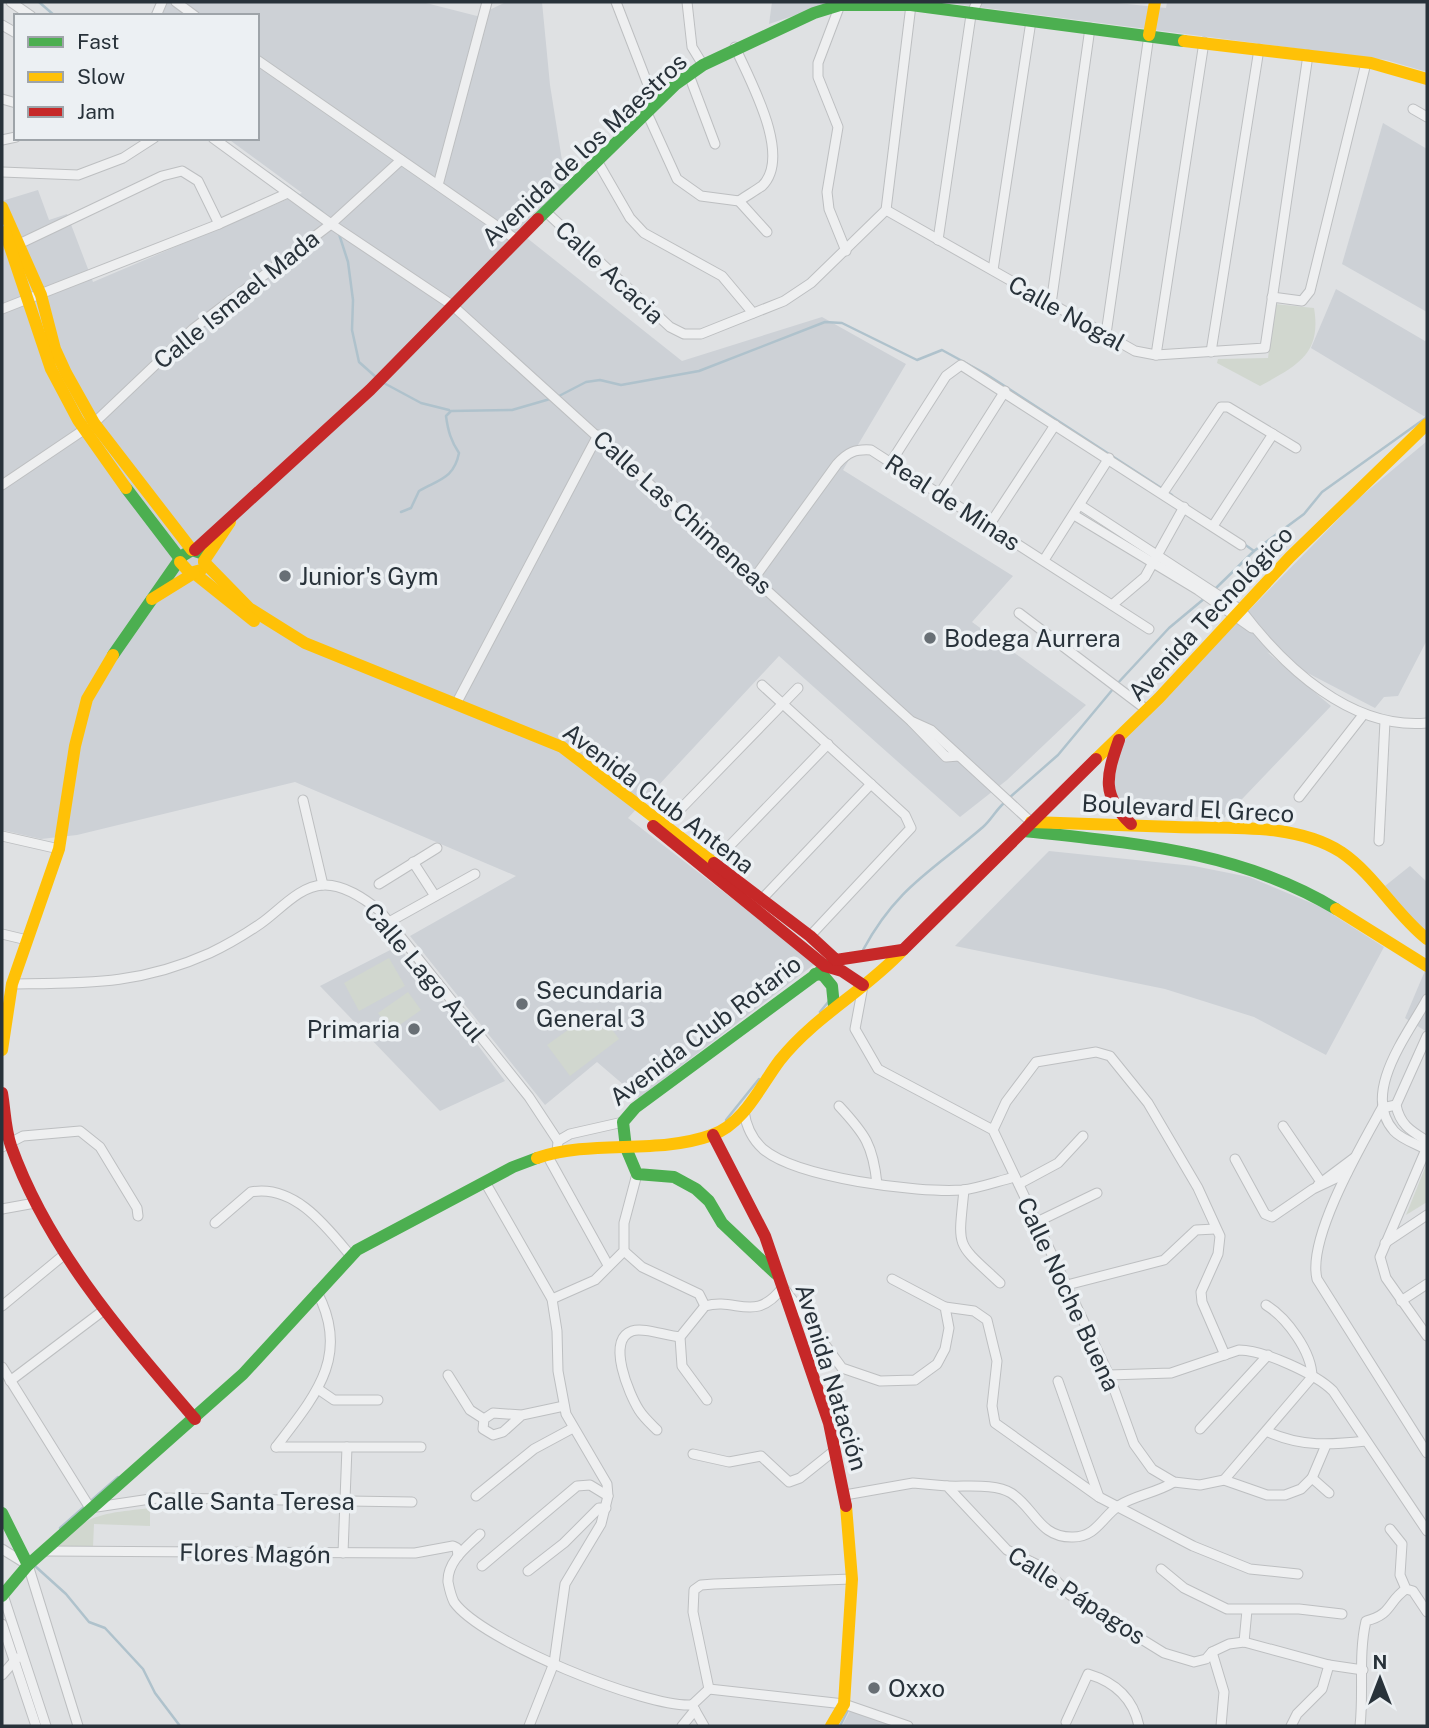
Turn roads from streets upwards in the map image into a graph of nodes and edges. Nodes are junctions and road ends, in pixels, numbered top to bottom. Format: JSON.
{"nodes":[{"id":1,"x":11,"y":2,"type":"edge"},
{"id":2,"x":176,"y":2,"type":"edge"},
{"id":3,"x":487,"y":2,"type":"edge"},
{"id":4,"x":616,"y":2,"type":"edge"},
{"id":5,"x":687,"y":2,"type":"edge"},
{"id":6,"x":977,"y":2,"type":"edge"},
{"id":7,"x":1155,"y":2,"type":"edge"},
{"id":8,"x":840,"y":5,"type":"junction"},
{"id":9,"x":911,"y":5,"type":"junction"},
{"id":10,"x":28,"y":14,"type":"edge"},
{"id":11,"x":192,"y":14,"type":"edge"},
{"id":12,"x":971,"y":15,"type":"junction"},
{"id":13,"x":1031,"y":21,"type":"junction"},
{"id":14,"x":1090,"y":28,"type":"junction"},
{"id":15,"x":1149,"y":35,"type":"junction"},
{"id":16,"x":1204,"y":42,"type":"junction"},
{"id":17,"x":735,"y":47,"type":"junction"},
{"id":18,"x":1259,"y":49,"type":"junction"},
{"id":19,"x":1308,"y":55,"type":"junction"},
{"id":20,"x":259,"y":61,"type":"edge"},
{"id":21,"x":1366,"y":63,"type":"junction"},
{"id":22,"x":703,"y":65,"type":"junction"},
{"id":23,"x":689,"y":75,"type":"junction"},
{"id":24,"x":1427,"y":79,"type":"edge"},
{"id":25,"x":651,"y":108,"type":"junction"},
{"id":26,"x":1413,"y":109,"type":"dead end"},
{"id":27,"x":1427,"y":117,"type":"edge"},
{"id":28,"x":151,"y":140,"type":"edge"},
{"id":29,"x":216,"y":140,"type":"edge"},
{"id":30,"x":715,"y":144,"type":"dead end"},
{"id":31,"x":596,"y":159,"type":"junction"},
{"id":32,"x":401,"y":160,"type":"junction"},
{"id":33,"x":2,"y":172,"type":"edge"},
{"id":34,"x":438,"y":185,"type":"junction"},
{"id":35,"x":288,"y":193,"type":"junction"},
{"id":36,"x":739,"y":201,"type":"junction"},
{"id":37,"x":2,"y":207,"type":"edge"},
{"id":38,"x":886,"y":210,"type":"junction"},
{"id":39,"x":545,"y":211,"type":"junction"},
{"id":40,"x":219,"y":224,"type":"junction"},
{"id":41,"x":331,"y":224,"type":"junction"},
{"id":42,"x":2,"y":225,"type":"edge"},
{"id":43,"x":767,"y":232,"type":"dead end"},
{"id":44,"x":516,"y":240,"type":"junction"},
{"id":45,"x":938,"y":240,"type":"junction"},
{"id":46,"x":19,"y":244,"type":"junction"},
{"id":47,"x":846,"y":251,"type":"junction"},
{"id":48,"x":993,"y":270,"type":"junction"},
{"id":49,"x":34,"y":297,"type":"junction"},
{"id":50,"x":1272,"y":297,"type":"junction"},
{"id":51,"x":1051,"y":304,"type":"junction"},
{"id":52,"x":452,"y":305,"type":"junction"},
{"id":53,"x":2,"y":309,"type":"edge"},
{"id":54,"x":753,"y":313,"type":"junction"},
{"id":55,"x":1106,"y":334,"type":"junction"},
{"id":56,"x":1211,"y":352,"type":"junction"},
{"id":57,"x":1156,"y":355,"type":"junction"},
{"id":58,"x":1005,"y":391,"type":"junction"},
{"id":59,"x":1427,"y":424,"type":"edge"},
{"id":60,"x":1055,"y":425,"type":"junction"},
{"id":61,"x":89,"y":426,"type":"junction"},
{"id":62,"x":1273,"y":434,"type":"junction"},
{"id":63,"x":598,"y":435,"type":"junction"},
{"id":64,"x":1296,"y":448,"type":"dead end"},
{"id":65,"x":1109,"y":458,"type":"junction"},
{"id":66,"x":891,"y":462,"type":"junction"},
{"id":67,"x":2,"y":485,"type":"edge"},
{"id":68,"x":1163,"y":493,"type":"junction"},
{"id":69,"x":939,"y":495,"type":"junction"},
{"id":70,"x":1080,"y":505,"type":"junction"},
{"id":71,"x":1184,"y":507,"type":"junction"},
{"id":72,"x":1074,"y":515,"type":"junction"},
{"id":73,"x":232,"y":519,"type":"junction"},
{"id":74,"x":1213,"y":526,"type":"junction"},
{"id":75,"x":988,"y":527,"type":"junction"},
{"id":76,"x":1241,"y":545,"type":"dead end"},
{"id":77,"x":193,"y":550,"type":"junction"},
{"id":78,"x":1156,"y":559,"type":"junction"},
{"id":79,"x":1044,"y":560,"type":"junction"},
{"id":80,"x":181,"y":561,"type":"junction"},
{"id":81,"x":204,"y":562,"type":"junction"},
{"id":82,"x":194,"y":573,"type":"junction"},
{"id":83,"x":755,"y":577,"type":"junction"},
{"id":84,"x":152,"y":600,"type":"junction"},
{"id":85,"x":1112,"y":605,"type":"junction"},
{"id":86,"x":1019,"y":613,"type":"dead end"},
{"id":87,"x":1238,"y":614,"type":"junction"},
{"id":88,"x":1149,"y":629,"type":"dead end"},
{"id":89,"x":762,"y":685,"type":"dead end"},
{"id":90,"x":798,"y":688,"type":"dead end"},
{"id":91,"x":456,"y":704,"type":"junction"},
{"id":92,"x":783,"y":704,"type":"junction"},
{"id":93,"x":1147,"y":710,"type":"junction"},
{"id":94,"x":1363,"y":715,"type":"junction"},
{"id":95,"x":1385,"y":721,"type":"junction"},
{"id":96,"x":1427,"y":723,"type":"edge"},
{"id":97,"x":1120,"y":737,"type":"junction"},
{"id":98,"x":828,"y":744,"type":"junction"},
{"id":99,"x":872,"y":784,"type":"junction"},
{"id":100,"x":1299,"y":797,"type":"dead end"},
{"id":101,"x":303,"y":800,"type":"dead end"},
{"id":102,"x":1135,"y":824,"type":"junction"},
{"id":103,"x":665,"y":825,"type":"junction"},
{"id":104,"x":1028,"y":827,"type":"junction"},
{"id":105,"x":1242,"y":830,"type":"junction"},
{"id":106,"x":2,"y":836,"type":"edge"},
{"id":107,"x":1379,"y":841,"type":"dead end"},
{"id":108,"x":1136,"y":844,"type":"junction"},
{"id":109,"x":437,"y":848,"type":"dead end"},
{"id":110,"x":59,"y":849,"type":"junction"},
{"id":111,"x":1204,"y":855,"type":"junction"},
{"id":112,"x":413,"y":862,"type":"junction"},
{"id":113,"x":713,"y":863,"type":"junction"},
{"id":114,"x":475,"y":874,"type":"dead end"},
{"id":115,"x":379,"y":884,"type":"dead end"},
{"id":116,"x":323,"y":885,"type":"junction"},
{"id":117,"x":435,"y":896,"type":"junction"},
{"id":118,"x":761,"y":900,"type":"junction"},
{"id":119,"x":389,"y":922,"type":"junction"},
{"id":120,"x":2,"y":934,"type":"edge"},
{"id":121,"x":810,"y":936,"type":"junction"},
{"id":122,"x":1427,"y":939,"type":"edge"},
{"id":123,"x":27,"y":940,"type":"junction"},
{"id":124,"x":902,"y":950,"type":"junction"},
{"id":125,"x":883,"y":954,"type":"junction"},
{"id":126,"x":1427,"y":964,"type":"edge"},
{"id":127,"x":833,"y":970,"type":"junction"},
{"id":128,"x":12,"y":984,"type":"junction"},
{"id":129,"x":863,"y":985,"type":"junction"},
{"id":130,"x":1427,"y":999,"type":"edge"},
{"id":131,"x":835,"y":1002,"type":"junction"},
{"id":132,"x":4,"y":1007,"type":"edge"},
{"id":133,"x":1427,"y":1036,"type":"edge"},
{"id":134,"x":2,"y":1050,"type":"edge"},
{"id":135,"x":2,"y":1093,"type":"edge"},
{"id":136,"x":1396,"y":1105,"type":"junction"},
{"id":137,"x":838,"y":1106,"type":"dead end"},
{"id":138,"x":1382,"y":1108,"type":"junction"},
{"id":139,"x":744,"y":1111,"type":"junction"},
{"id":140,"x":623,"y":1122,"type":"junction"},
{"id":141,"x":1283,"y":1126,"type":"dead end"},
{"id":142,"x":993,"y":1130,"type":"junction"},
{"id":143,"x":713,"y":1135,"type":"junction"},
{"id":144,"x":1083,"y":1136,"type":"dead end"},
{"id":145,"x":6,"y":1145,"type":"edge"},
{"id":146,"x":1427,"y":1146,"type":"edge"},
{"id":147,"x":626,"y":1148,"type":"junction"},
{"id":148,"x":554,"y":1150,"type":"junction"},
{"id":149,"x":1355,"y":1157,"type":"junction"},
{"id":150,"x":1235,"y":1159,"type":"dead end"},
{"id":151,"x":1347,"y":1173,"type":"junction"},
{"id":152,"x":637,"y":1174,"type":"junction"},
{"id":153,"x":1017,"y":1181,"type":"junction"},
{"id":154,"x":485,"y":1182,"type":"junction"},
{"id":155,"x":877,"y":1184,"type":"junction"},
{"id":156,"x":1317,"y":1186,"type":"junction"},
{"id":157,"x":964,"y":1189,"type":"junction"},
{"id":158,"x":1097,"y":1193,"type":"dead end"},
{"id":159,"x":35,"y":1203,"type":"junction"},
{"id":160,"x":2,"y":1209,"type":"edge"},
{"id":161,"x":1427,"y":1215,"type":"edge"},
{"id":162,"x":138,"y":1216,"type":"dead end"},
{"id":163,"x":1039,"y":1221,"type":"junction"},
{"id":164,"x":215,"y":1223,"type":"dead end"},
{"id":165,"x":1215,"y":1229,"type":"junction"},
{"id":166,"x":1384,"y":1244,"type":"junction"},
{"id":167,"x":624,"y":1251,"type":"junction"},
{"id":168,"x":65,"y":1254,"type":"junction"},
{"id":169,"x":350,"y":1255,"type":"junction"},
{"id":170,"x":608,"y":1265,"type":"junction"},
{"id":171,"x":892,"y":1279,"type":"dead end"},
{"id":172,"x":781,"y":1282,"type":"junction"},
{"id":173,"x":1000,"y":1283,"type":"dead end"},
{"id":174,"x":1427,"y":1284,"type":"edge"},
{"id":175,"x":1067,"y":1285,"type":"junction"},
{"id":176,"x":317,"y":1292,"type":"junction"},
{"id":177,"x":552,"y":1299,"type":"junction"},
{"id":178,"x":1401,"y":1301,"type":"junction"},
{"id":179,"x":1266,"y":1305,"type":"dead end"},
{"id":180,"x":2,"y":1306,"type":"edge"},
{"id":181,"x":705,"y":1306,"type":"junction"},
{"id":182,"x":945,"y":1307,"type":"junction"},
{"id":183,"x":104,"y":1310,"type":"junction"},
{"id":184,"x":1427,"y":1336,"type":"edge"},
{"id":185,"x":680,"y":1337,"type":"junction"},
{"id":186,"x":1225,"y":1355,"type":"junction"},
{"id":187,"x":1268,"y":1355,"type":"junction"},
{"id":188,"x":2,"y":1367,"type":"edge"},
{"id":189,"x":448,"y":1375,"type":"dead end"},
{"id":190,"x":1109,"y":1376,"type":"junction"},
{"id":191,"x":1312,"y":1377,"type":"junction"},
{"id":192,"x":10,"y":1381,"type":"junction"},
{"id":193,"x":1058,"y":1381,"type":"dead end"},
{"id":194,"x":318,"y":1389,"type":"junction"},
{"id":195,"x":378,"y":1399,"type":"dead end"},
{"id":196,"x":707,"y":1399,"type":"dead end"},
{"id":197,"x":564,"y":1406,"type":"junction"},
{"id":198,"x":522,"y":1415,"type":"junction"},
{"id":199,"x":195,"y":1419,"type":"junction"},
{"id":200,"x":484,"y":1419,"type":"junction"},
{"id":201,"x":573,"y":1428,"type":"junction"},
{"id":202,"x":1200,"y":1429,"type":"dead end"},
{"id":203,"x":657,"y":1430,"type":"dead end"},
{"id":204,"x":1268,"y":1432,"type":"junction"},
{"id":205,"x":1366,"y":1441,"type":"junction"},
{"id":206,"x":1326,"y":1445,"type":"junction"},
{"id":207,"x":347,"y":1447,"type":"junction"},
{"id":208,"x":421,"y":1447,"type":"dead end"},
{"id":209,"x":835,"y":1450,"type":"junction"},
{"id":210,"x":1427,"y":1453,"type":"edge"},
{"id":211,"x":693,"y":1454,"type":"dead end"},
{"id":212,"x":1312,"y":1478,"type":"junction"},
{"id":213,"x":1224,"y":1480,"type":"junction"},
{"id":214,"x":1174,"y":1482,"type":"junction"},
{"id":215,"x":947,"y":1486,"type":"junction"},
{"id":216,"x":1329,"y":1493,"type":"dead end"},
{"id":217,"x":845,"y":1495,"type":"junction"},
{"id":218,"x":476,"y":1496,"type":"dead end"},
{"id":219,"x":608,"y":1496,"type":"junction"},
{"id":220,"x":1099,"y":1497,"type":"junction"},
{"id":221,"x":346,"y":1500,"type":"junction"},
{"id":222,"x":412,"y":1502,"type":"dead end"},
{"id":223,"x":1119,"y":1505,"type":"junction"},
{"id":224,"x":90,"y":1508,"type":"junction"},
{"id":225,"x":606,"y":1508,"type":"junction"},
{"id":226,"x":2,"y":1513,"type":"edge"},
{"id":227,"x":1390,"y":1529,"type":"dead end"},
{"id":228,"x":1427,"y":1531,"type":"edge"},
{"id":229,"x":480,"y":1534,"type":"dead end"},
{"id":230,"x":2,"y":1549,"type":"edge"},
{"id":231,"x":44,"y":1551,"type":"junction"},
{"id":232,"x":343,"y":1553,"type":"junction"},
{"id":233,"x":458,"y":1556,"type":"junction"},
{"id":234,"x":28,"y":1565,"type":"junction"},
{"id":235,"x":482,"y":1566,"type":"dead end"},
{"id":236,"x":1161,"y":1569,"type":"dead end"},
{"id":237,"x":528,"y":1571,"type":"dead end"},
{"id":238,"x":1298,"y":1574,"type":"dead end"},
{"id":239,"x":852,"y":1579,"type":"junction"},
{"id":240,"x":1406,"y":1589,"type":"junction"},
{"id":241,"x":2,"y":1595,"type":"edge"},
{"id":242,"x":1247,"y":1610,"type":"junction"},
{"id":243,"x":1427,"y":1612,"type":"edge"},
{"id":244,"x":1342,"y":1614,"type":"dead end"},
{"id":245,"x":2,"y":1624,"type":"edge"},
{"id":246,"x":1244,"y":1642,"type":"junction"},
{"id":247,"x":1212,"y":1652,"type":"junction"},
{"id":248,"x":18,"y":1658,"type":"junction"},
{"id":249,"x":554,"y":1663,"type":"junction"},
{"id":250,"x":1329,"y":1665,"type":"junction"},
{"id":251,"x":1363,"y":1670,"type":"junction"},
{"id":252,"x":2,"y":1675,"type":"edge"},
{"id":253,"x":709,"y":1689,"type":"junction"},
{"id":254,"x":844,"y":1704,"type":"junction"},
{"id":255,"x":694,"y":1707,"type":"junction"},
{"id":256,"x":35,"y":1721,"type":"edge"},
{"id":257,"x":1066,"y":1722,"type":"dead end"},
{"id":258,"x":25,"y":1726,"type":"edge"},
{"id":259,"x":46,"y":1726,"type":"edge"},
{"id":260,"x":78,"y":1726,"type":"edge"},
{"id":261,"x":529,"y":1726,"type":"edge"},
{"id":262,"x":682,"y":1726,"type":"edge"},
{"id":263,"x":704,"y":1726,"type":"edge"},
{"id":264,"x":831,"y":1726,"type":"edge"},
{"id":265,"x":908,"y":1726,"type":"edge"},
{"id":266,"x":1139,"y":1726,"type":"edge"},
{"id":267,"x":1221,"y":1726,"type":"edge"},
{"id":268,"x":1291,"y":1726,"type":"edge"},
{"id":269,"x":1360,"y":1726,"type":"edge"}],
"edges":[{"from":1,"to":10,"type":"street"},
{"from":2,"to":11,"type":"street"},
{"from":3,"to":34,"type":"street"},
{"from":4,"to":25,"type":"street"},
{"from":5,"to":22,"type":"street"},
{"from":6,"to":12,"type":"street"},
{"from":7,"to":15,"type":"street"},
{"from":8,"to":9,"type":"street","name":"Avenida de los Maestros"},
{"from":8,"to":17,"type":"street","name":"Avenida de los Maestros"},
{"from":8,"to":47,"type":"street"},
{"from":9,"to":12,"type":"street","name":"Avenida de los Maestros"},
{"from":9,"to":38,"type":"street"},
{"from":12,"to":13,"type":"street","name":"Avenida de los Maestros"},
{"from":12,"to":45,"type":"street"},
{"from":13,"to":14,"type":"street","name":"Avenida de los Maestros"},
{"from":13,"to":48,"type":"street"},
{"from":14,"to":15,"type":"street","name":"Avenida de los Maestros"},
{"from":14,"to":51,"type":"street"},
{"from":15,"to":16,"type":"street","name":"Avenida de los Maestros"},
{"from":15,"to":55,"type":"street"},
{"from":16,"to":18,"type":"street","name":"Avenida de los Maestros"},
{"from":16,"to":57,"type":"street"},
{"from":17,"to":22,"type":"street","name":"Avenida de los Maestros"},
{"from":17,"to":36,"type":"street"},
{"from":18,"to":19,"type":"street","name":"Avenida de los Maestros"},
{"from":18,"to":56,"type":"street"},
{"from":19,"to":21,"type":"street","name":"Avenida de los Maestros"},
{"from":19,"to":50,"type":"street"},
{"from":20,"to":32,"type":"street"},
{"from":21,"to":24,"type":"street","name":"Avenida de los Maestros"},
{"from":21,"to":50,"type":"street"},
{"from":22,"to":23,"type":"street","name":"Avenida de los Maestros"},
{"from":23,"to":25,"type":"street","name":"Avenida de los Maestros"},
{"from":23,"to":30,"type":"street"},
{"from":25,"to":31,"type":"street","name":"Avenida de los Maestros"},
{"from":25,"to":36,"type":"street"},
{"from":26,"to":27,"type":"street"},
{"from":28,"to":33,"type":"street"},
{"from":29,"to":35,"type":"street","name":"Calle Las Chimeneas"},
{"from":31,"to":39,"type":"street","name":"Avenida de los Maestros"},
{"from":31,"to":54,"type":"street"},
{"from":32,"to":34,"type":"street"},
{"from":32,"to":41,"type":"street","name":"Calle Ismael Mada"},
{"from":34,"to":44,"type":"street"},
{"from":35,"to":40,"type":"street"},
{"from":35,"to":41,"type":"street","name":"Calle Las Chimeneas"},
{"from":36,"to":43,"type":"street"},
{"from":37,"to":46,"type":"street"},
{"from":38,"to":45,"type":"street","name":"Calle Nogal"},
{"from":38,"to":47,"type":"street","name":"Calle Acacia"},
{"from":39,"to":44,"type":"street","name":"Avenida de los Maestros"},
{"from":39,"to":54,"type":"street","name":"Calle Acacia"},
{"from":40,"to":46,"type":"street"},
{"from":40,"to":49,"type":"street"},
{"from":41,"to":52,"type":"street","name":"Calle Las Chimeneas"},
{"from":41,"to":61,"type":"street","name":"Calle Ismael Mada"},
{"from":42,"to":49,"type":"street"},
{"from":44,"to":52,"type":"street","name":"Avenida de los Maestros"},
{"from":45,"to":48,"type":"street","name":"Calle Nogal"},
{"from":46,"to":49,"type":"street"},
{"from":47,"to":54,"type":"street","name":"Calle Acacia"},
{"from":48,"to":51,"type":"street","name":"Calle Nogal"},
{"from":49,"to":53,"type":"street"},
{"from":49,"to":61,"type":"street"},
{"from":50,"to":56,"type":"street","name":"Calle Nogal"},
{"from":51,"to":55,"type":"street","name":"Calle Nogal"},
{"from":52,"to":63,"type":"street","name":"Calle Las Chimeneas"},
{"from":52,"to":73,"type":"street","name":"Avenida de los Maestros"},
{"from":55,"to":57,"type":"street","name":"Calle Nogal"},
{"from":56,"to":57,"type":"street","name":"Calle Nogal"},
{"from":58,"to":60,"type":"street"},
{"from":58,"to":66,"type":"street"},
{"from":58,"to":69,"type":"street"},
{"from":59,"to":87,"type":"street","name":"Avenida Tecnológico"},
{"from":60,"to":65,"type":"street"},
{"from":60,"to":75,"type":"street"},
{"from":61,"to":67,"type":"street","name":"Calle Ismael Mada"},
{"from":61,"to":77,"type":"street"},
{"from":61,"to":80,"type":"street"},
{"from":62,"to":64,"type":"street"},
{"from":62,"to":68,"type":"street"},
{"from":62,"to":74,"type":"street"},
{"from":63,"to":83,"type":"street","name":"Calle Las Chimeneas"},
{"from":63,"to":91,"type":"street"},
{"from":65,"to":68,"type":"street"},
{"from":65,"to":70,"type":"street"},
{"from":66,"to":69,"type":"street","name":"Real de Minas"},
{"from":66,"to":83,"type":"street","name":"Real de Minas"},
{"from":68,"to":71,"type":"street"},
{"from":69,"to":75,"type":"street","name":"Real de Minas"},
{"from":70,"to":72,"type":"street"},
{"from":70,"to":78,"type":"street"},
{"from":71,"to":74,"type":"street"},
{"from":71,"to":78,"type":"street"},
{"from":72,"to":78,"type":"street"},
{"from":72,"to":79,"type":"street"},
{"from":73,"to":77,"type":"street","name":"Avenida de los Maestros"},
{"from":73,"to":81,"type":"street","name":"Avenida de los Maestros"},
{"from":74,"to":76,"type":"street"},
{"from":75,"to":79,"type":"street","name":"Real de Minas"},
{"from":77,"to":80,"type":"street"},
{"from":77,"to":81,"type":"street"},
{"from":78,"to":85,"type":"street"},
{"from":78,"to":87,"type":"street"},
{"from":79,"to":85,"type":"street","name":"Real de Minas"},
{"from":80,"to":82,"type":"street"},
{"from":80,"to":84,"type":"street"},
{"from":81,"to":82,"type":"street"},
{"from":81,"to":91,"type":"street","name":"Avenida Club Antena"},
{"from":82,"to":84,"type":"street"},
{"from":82,"to":127,"type":"street","name":"Avenida Club Antena"},
{"from":83,"to":104,"type":"street","name":"Calle Las Chimeneas"},
{"from":84,"to":110,"type":"street"},
{"from":85,"to":88,"type":"street","name":"Real de Minas"},
{"from":86,"to":93,"type":"street"},
{"from":87,"to":93,"type":"street","name":"Avenida Tecnológico"},
{"from":87,"to":94,"type":"street"},
{"from":89,"to":92,"type":"street"},
{"from":90,"to":92,"type":"street"},
{"from":91,"to":103,"type":"street","name":"Avenida Club Antena"},
{"from":92,"to":98,"type":"street"},
{"from":92,"to":103,"type":"street"},
{"from":93,"to":97,"type":"street","name":"Avenida Tecnológico"},
{"from":94,"to":95,"type":"street"},
{"from":94,"to":100,"type":"street"},
{"from":95,"to":96,"type":"street"},
{"from":95,"to":107,"type":"street"},
{"from":97,"to":102,"type":"street"},
{"from":97,"to":104,"type":"street","name":"Avenida Tecnológico"},
{"from":98,"to":99,"type":"street"},
{"from":98,"to":113,"type":"street"},
{"from":99,"to":118,"type":"street"},
{"from":99,"to":121,"type":"street"},
{"from":101,"to":116,"type":"street"},
{"from":102,"to":104,"type":"street","name":"Boulevard El Greco"},
{"from":102,"to":105,"type":"street","name":"Boulevard El Greco"},
{"from":102,"to":108,"type":"street"},
{"from":103,"to":113,"type":"street","name":"Avenida Club Antena"},
{"from":104,"to":108,"type":"street","name":"Boulevard El Greco"},
{"from":104,"to":124,"type":"street","name":"Avenida Tecnológico"},
{"from":105,"to":111,"type":"street"},
{"from":105,"to":122,"type":"street","name":"Boulevard El Greco"},
{"from":106,"to":110,"type":"street"},
{"from":108,"to":111,"type":"street","name":"Boulevard El Greco"},
{"from":109,"to":112,"type":"street"},
{"from":110,"to":123,"type":"street"},
{"from":111,"to":126,"type":"street","name":"Boulevard El Greco"},
{"from":112,"to":115,"type":"street"},
{"from":112,"to":117,"type":"street"},
{"from":113,"to":118,"type":"street","name":"Avenida Club Antena"},
{"from":114,"to":117,"type":"street"},
{"from":116,"to":119,"type":"street","name":"Calle Lago Azul"},
{"from":116,"to":128,"type":"street"},
{"from":117,"to":119,"type":"street"},
{"from":118,"to":121,"type":"street","name":"Avenida Club Antena"},
{"from":119,"to":148,"type":"street","name":"Calle Lago Azul"},
{"from":120,"to":123,"type":"street"},
{"from":121,"to":127,"type":"street","name":"Avenida Club Antena"},
{"from":123,"to":128,"type":"street"},
{"from":124,"to":125,"type":"street"},
{"from":124,"to":129,"type":"street","name":"Avenida Tecnológico"},
{"from":125,"to":127,"type":"street"},
{"from":125,"to":129,"type":"street"},
{"from":127,"to":129,"type":"street","name":"Avenida Club Antena"},
{"from":127,"to":131,"type":"street"},
{"from":127,"to":131,"type":"street"},
{"from":127,"to":140,"type":"street","name":"Avenida Club Rotario"},
{"from":128,"to":132,"type":"street"},
{"from":129,"to":131,"type":"street","name":"Avenida Tecnológico"},
{"from":129,"to":142,"type":"street"},
{"from":130,"to":138,"type":"street"},
{"from":131,"to":139,"type":"street"},
{"from":132,"to":134,"type":"street"},
{"from":133,"to":136,"type":"street"},
{"from":135,"to":145,"type":"street"},
{"from":136,"to":138,"type":"street"},
{"from":136,"to":146,"type":"street"},
{"from":137,"to":155,"type":"street"},
{"from":138,"to":146,"type":"street"},
{"from":138,"to":149,"type":"street"},
{"from":139,"to":143,"type":"street"},
{"from":139,"to":155,"type":"street"},
{"from":140,"to":147,"type":"street"},
{"from":140,"to":148,"type":"street","name":"Avenida Club Rotario"},
{"from":141,"to":156,"type":"street"},
{"from":142,"to":153,"type":"street","name":"Calle Noche Buena"},
{"from":142,"to":165,"type":"street"},
{"from":143,"to":147,"type":"street"},
{"from":143,"to":172,"type":"street","name":"Avenida Natación"},
{"from":144,"to":153,"type":"street"},
{"from":145,"to":159,"type":"street"},
{"from":145,"to":162,"type":"street"},
{"from":146,"to":166,"type":"street"},
{"from":147,"to":148,"type":"street"},
{"from":147,"to":152,"type":"street"},
{"from":148,"to":154,"type":"street"},
{"from":148,"to":170,"type":"street","name":"Calle Lago Azul"},
{"from":149,"to":151,"type":"street"},
{"from":149,"to":156,"type":"street"},
{"from":150,"to":156,"type":"street"},
{"from":151,"to":156,"type":"street"},
{"from":151,"to":210,"type":"street"},
{"from":152,"to":167,"type":"street"},
{"from":152,"to":172,"type":"street"},
{"from":153,"to":157,"type":"street"},
{"from":153,"to":163,"type":"street","name":"Calle Noche Buena"},
{"from":154,"to":169,"type":"street"},
{"from":154,"to":177,"type":"street"},
{"from":155,"to":157,"type":"street"},
{"from":157,"to":173,"type":"street"},
{"from":158,"to":163,"type":"street"},
{"from":159,"to":160,"type":"street"},
{"from":159,"to":168,"type":"street"},
{"from":161,"to":166,"type":"street"},
{"from":163,"to":175,"type":"street","name":"Calle Noche Buena"},
{"from":164,"to":169,"type":"street"},
{"from":165,"to":175,"type":"street"},
{"from":165,"to":186,"type":"street"},
{"from":166,"to":178,"type":"street"},
{"from":167,"to":170,"type":"street"},
{"from":167,"to":181,"type":"street"},
{"from":168,"to":180,"type":"street"},
{"from":168,"to":183,"type":"street"},
{"from":169,"to":176,"type":"street"},
{"from":170,"to":177,"type":"street"},
{"from":171,"to":182,"type":"street"},
{"from":172,"to":181,"type":"street"},
{"from":172,"to":182,"type":"street"},
{"from":172,"to":209,"type":"street","name":"Avenida Natación"},
{"from":174,"to":178,"type":"street"},
{"from":175,"to":190,"type":"street","name":"Calle Noche Buena"},
{"from":176,"to":194,"type":"street"},
{"from":176,"to":199,"type":"street"},
{"from":177,"to":197,"type":"street"},
{"from":178,"to":184,"type":"street"},
{"from":179,"to":191,"type":"street"},
{"from":181,"to":185,"type":"street"},
{"from":182,"to":220,"type":"street"},
{"from":183,"to":192,"type":"street"},
{"from":183,"to":199,"type":"street"},
{"from":185,"to":196,"type":"street"},
{"from":185,"to":203,"type":"street"},
{"from":186,"to":187,"type":"street"},
{"from":186,"to":190,"type":"street"},
{"from":187,"to":191,"type":"street"},
{"from":187,"to":202,"type":"street"},
{"from":188,"to":192,"type":"street"},
{"from":189,"to":200,"type":"street"},
{"from":190,"to":214,"type":"street","name":"Calle Noche Buena"},
{"from":191,"to":204,"type":"street"},
{"from":191,"to":205,"type":"street"},
{"from":192,"to":224,"type":"street"},
{"from":193,"to":220,"type":"street"},
{"from":194,"to":195,"type":"street"},
{"from":194,"to":207,"type":"street"},
{"from":197,"to":198,"type":"street"},
{"from":197,"to":201,"type":"street"},
{"from":198,"to":200,"type":"street"},
{"from":198,"to":200,"type":"street"},
{"from":199,"to":224,"type":"street"},
{"from":201,"to":218,"type":"street"},
{"from":201,"to":219,"type":"street"},
{"from":204,"to":206,"type":"street"},
{"from":204,"to":213,"type":"street"},
{"from":205,"to":206,"type":"street"},
{"from":205,"to":228,"type":"street"},
{"from":206,"to":212,"type":"street"},
{"from":207,"to":208,"type":"street"},
{"from":207,"to":221,"type":"street"},
{"from":209,"to":211,"type":"street"},
{"from":209,"to":217,"type":"street","name":"Avenida Natación"},
{"from":212,"to":213,"type":"street"},
{"from":212,"to":216,"type":"street"},
{"from":213,"to":214,"type":"street"},
{"from":214,"to":223,"type":"street"},
{"from":215,"to":217,"type":"street"},
{"from":215,"to":223,"type":"street"},
{"from":215,"to":247,"type":"street","name":"Calle Pápagos"},
{"from":217,"to":239,"type":"street","name":"Avenida Natación"},
{"from":219,"to":225,"type":"street"},
{"from":219,"to":235,"type":"street"},
{"from":220,"to":223,"type":"street"},
{"from":221,"to":222,"type":"street","name":"Calle Santa Teresa"},
{"from":221,"to":224,"type":"street","name":"Calle Santa Teresa"},
{"from":221,"to":232,"type":"street"},
{"from":223,"to":238,"type":"street"},
{"from":224,"to":231,"type":"street"},
{"from":225,"to":237,"type":"street"},
{"from":225,"to":249,"type":"street"},
{"from":226,"to":234,"type":"street"},
{"from":227,"to":240,"type":"street"},
{"from":229,"to":233,"type":"street"},
{"from":230,"to":234,"type":"street"},
{"from":231,"to":232,"type":"street","name":"Flores Magón"},
{"from":231,"to":234,"type":"street"},
{"from":232,"to":233,"type":"street","name":"Flores Magón"},
{"from":233,"to":249,"type":"street"},
{"from":234,"to":241,"type":"street"},
{"from":234,"to":260,"type":"street"},
{"from":236,"to":242,"type":"street"},
{"from":239,"to":253,"type":"street"},
{"from":239,"to":254,"type":"street","name":"Avenida Natación"},
{"from":240,"to":243,"type":"street"},
{"from":240,"to":251,"type":"street"},
{"from":241,"to":248,"type":"street"},
{"from":242,"to":244,"type":"street"},
{"from":242,"to":246,"type":"street"},
{"from":245,"to":248,"type":"street"},
{"from":246,"to":247,"type":"street","name":"Calle Pápagos"},
{"from":246,"to":250,"type":"street"},
{"from":247,"to":267,"type":"street"},
{"from":248,"to":252,"type":"street"},
{"from":248,"to":256,"type":"street"},
{"from":248,"to":259,"type":"street"},
{"from":249,"to":255,"type":"street"},
{"from":249,"to":261,"type":"street"},
{"from":250,"to":251,"type":"street"},
{"from":250,"to":268,"type":"street"},
{"from":251,"to":269,"type":"street"},
{"from":253,"to":254,"type":"street"},
{"from":253,"to":255,"type":"street"},
{"from":254,"to":264,"type":"street","name":"Avenida Natación"},
{"from":254,"to":265,"type":"street"},
{"from":255,"to":262,"type":"street"},
{"from":255,"to":263,"type":"street"},
{"from":256,"to":258,"type":"street"},
{"from":257,"to":266,"type":"street"}]}
